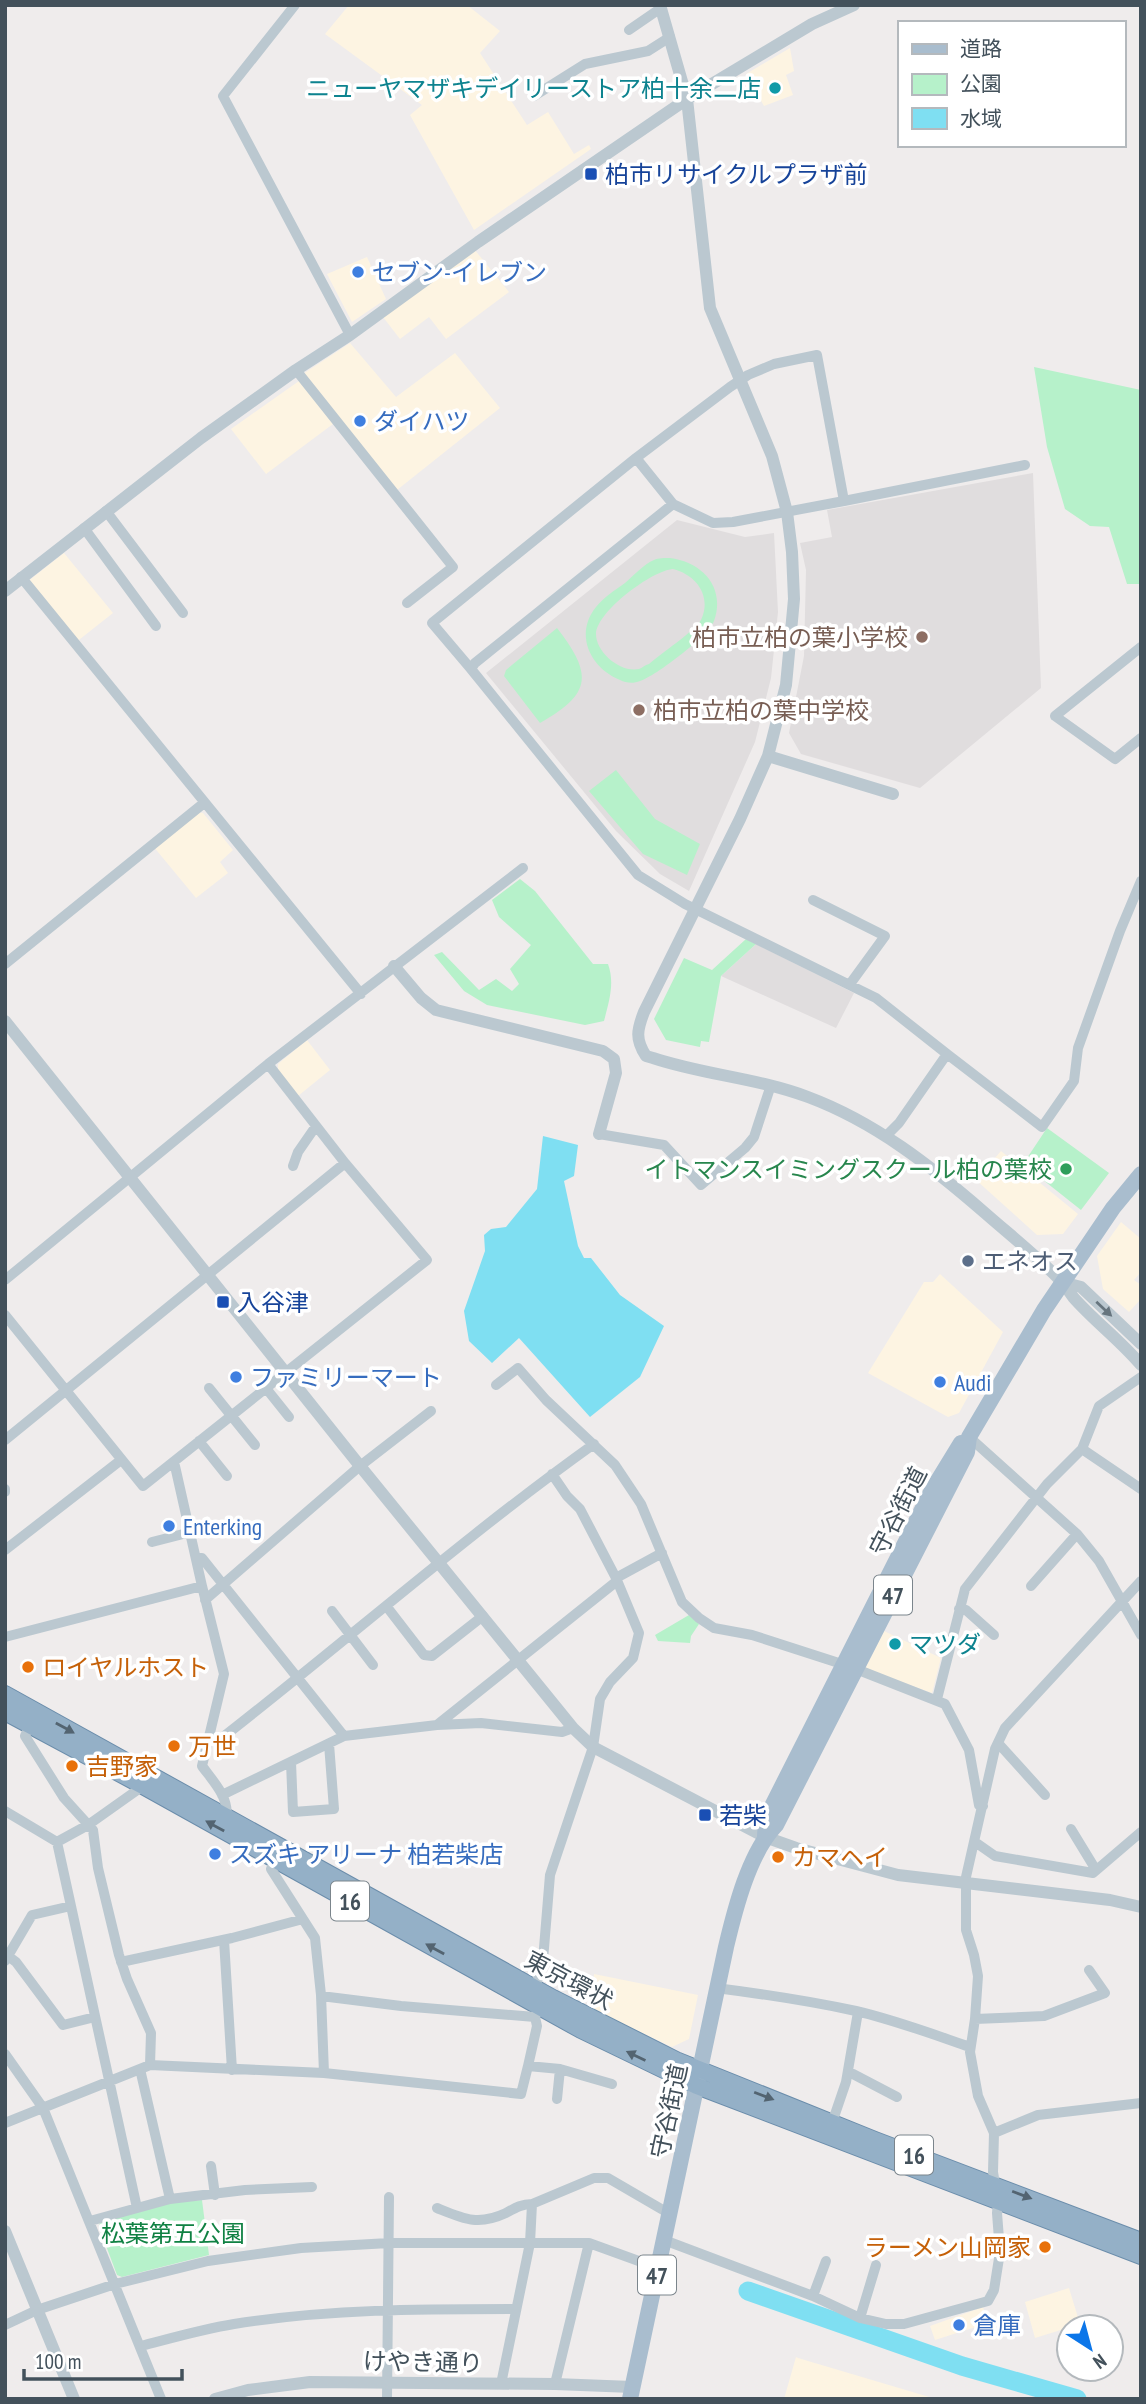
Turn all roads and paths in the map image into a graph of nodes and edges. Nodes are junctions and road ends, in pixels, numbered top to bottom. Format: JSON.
{"nodes":[{"id":1,"x":295,"y":5,"type":"edge"},
{"id":2,"x":854,"y":5,"type":"edge"},
{"id":3,"x":660,"y":6,"type":"edge"},
{"id":4,"x":629,"y":30,"type":"dead end"},
{"id":5,"x":670,"y":37,"type":"junction"},
{"id":6,"x":534,"y":96,"type":"dead end"},
{"id":7,"x":687,"y":99,"type":"junction"},
{"id":8,"x":350,"y":335,"type":"junction"},
{"id":9,"x":296,"y":370,"type":"junction"},
{"id":10,"x":741,"y":380,"type":"junction"},
{"id":11,"x":636,"y":458,"type":"junction"},
{"id":12,"x":1025,"y":465,"type":"dead end"},
{"id":13,"x":845,"y":501,"type":"junction"},
{"id":14,"x":673,"y":504,"type":"junction"},
{"id":15,"x":106,"y":512,"type":"junction"},
{"id":16,"x":787,"y":512,"type":"junction"},
{"id":17,"x":84,"y":528,"type":"junction"},
{"id":18,"x":21,"y":577,"type":"junction"},
{"id":19,"x":5,"y":591,"type":"edge"},
{"id":20,"x":407,"y":603,"type":"dead end"},
{"id":21,"x":183,"y":613,"type":"dead end"},
{"id":22,"x":156,"y":626,"type":"dead end"},
{"id":23,"x":1141,"y":647,"type":"edge"},
{"id":24,"x":471,"y":669,"type":"junction"},
{"id":25,"x":1141,"y":738,"type":"edge"},
{"id":26,"x":768,"y":756,"type":"junction"},
{"id":27,"x":893,"y":794,"type":"dead end"},
{"id":28,"x":204,"y":803,"type":"junction"},
{"id":29,"x":523,"y":868,"type":"dead end"},
{"id":30,"x":1141,"y":881,"type":"edge"},
{"id":31,"x":813,"y":900,"type":"dead end"},
{"id":32,"x":696,"y":909,"type":"junction"},
{"id":33,"x":5,"y":964,"type":"edge"},
{"id":34,"x":394,"y":966,"type":"junction"},
{"id":35,"x":850,"y":984,"type":"junction"},
{"id":36,"x":361,"y":994,"type":"junction"},
{"id":37,"x":5,"y":1021,"type":"edge"},
{"id":38,"x":947,"y":1054,"type":"junction"},
{"id":39,"x":268,"y":1064,"type":"junction"},
{"id":40,"x":771,"y":1084,"type":"junction"},
{"id":41,"x":316,"y":1126,"type":"junction"},
{"id":42,"x":599,"y":1134,"type":"joint"},
{"id":43,"x":886,"y":1136,"type":"junction"},
{"id":44,"x":345,"y":1163,"type":"junction"},
{"id":45,"x":293,"y":1166,"type":"dead end"},
{"id":46,"x":1141,"y":1174,"type":"edge"},
{"id":47,"x":130,"y":1178,"type":"junction"},
{"id":48,"x":209,"y":1274,"type":"junction"},
{"id":49,"x":5,"y":1280,"type":"edge"},
{"id":50,"x":1062,"y":1282,"type":"junction"},
{"id":51,"x":5,"y":1315,"type":"edge"},
{"id":52,"x":1141,"y":1344,"type":"edge"},
{"id":53,"x":1141,"y":1364,"type":"edge"},
{"id":54,"x":286,"y":1371,"type":"junction"},
{"id":55,"x":1141,"y":1377,"type":"edge"},
{"id":56,"x":496,"y":1385,"type":"dead end"},
{"id":57,"x":265,"y":1387,"type":"junction"},
{"id":58,"x":209,"y":1388,"type":"dead end"},
{"id":59,"x":66,"y":1391,"type":"junction"},
{"id":60,"x":431,"y":1411,"type":"dead end"},
{"id":61,"x":231,"y":1415,"type":"junction"},
{"id":62,"x":289,"y":1417,"type":"dead end"},
{"id":63,"x":969,"y":1437,"type":"junction"},
{"id":64,"x":5,"y":1440,"type":"edge"},
{"id":65,"x":199,"y":1441,"type":"junction"},
{"id":66,"x":594,"y":1444,"type":"junction"},
{"id":67,"x":254,"y":1445,"type":"dead end"},
{"id":68,"x":1085,"y":1451,"type":"dead end"},
{"id":69,"x":121,"y":1460,"type":"junction"},
{"id":70,"x":172,"y":1463,"type":"junction"},
{"id":71,"x":360,"y":1466,"type":"junction"},
{"id":72,"x":552,"y":1474,"type":"junction"},
{"id":73,"x":227,"y":1476,"type":"dead end"},
{"id":74,"x":1141,"y":1489,"type":"edge"},
{"id":75,"x":1037,"y":1497,"type":"junction"},
{"id":76,"x":191,"y":1532,"type":"junction"},
{"id":77,"x":1077,"y":1534,"type":"junction"},
{"id":78,"x":152,"y":1542,"type":"dead end"},
{"id":79,"x":5,"y":1550,"type":"edge"},
{"id":80,"x":662,"y":1553,"type":"junction"},
{"id":81,"x":196,"y":1558,"type":"junction"},
{"id":82,"x":440,"y":1562,"type":"junction"},
{"id":83,"x":616,"y":1579,"type":"junction"},
{"id":84,"x":1141,"y":1581,"type":"edge"},
{"id":85,"x":223,"y":1585,"type":"junction"},
{"id":86,"x":202,"y":1586,"type":"junction"},
{"id":87,"x":1031,"y":1586,"type":"dead end"},
{"id":88,"x":205,"y":1600,"type":"junction"},
{"id":89,"x":1122,"y":1601,"type":"junction"},
{"id":90,"x":387,"y":1607,"type":"junction"},
{"id":91,"x":960,"y":1609,"type":"junction"},
{"id":92,"x":332,"y":1611,"type":"dead end"},
{"id":93,"x":483,"y":1616,"type":"junction"},
{"id":94,"x":993,"y":1635,"type":"dead end"},
{"id":95,"x":1141,"y":1635,"type":"edge"},
{"id":96,"x":351,"y":1636,"type":"junction"},
{"id":97,"x":5,"y":1637,"type":"edge"},
{"id":98,"x":519,"y":1660,"type":"junction"},
{"id":99,"x":373,"y":1665,"type":"dead end"},
{"id":100,"x":850,"y":1667,"type":"junction"},
{"id":101,"x":297,"y":1680,"type":"junction"},
{"id":102,"x":5,"y":1694,"type":"edge"},
{"id":103,"x":937,"y":1699,"type":"junction"},
{"id":104,"x":5,"y":1712,"type":"edge"},
{"id":105,"x":437,"y":1725,"type":"junction"},
{"id":106,"x":30,"y":1726,"type":"junction"},
{"id":107,"x":573,"y":1728,"type":"junction"},
{"id":108,"x":344,"y":1736,"type":"junction"},
{"id":109,"x":208,"y":1740,"type":"junction"},
{"id":110,"x":998,"y":1743,"type":"junction"},
{"id":111,"x":329,"y":1744,"type":"junction"},
{"id":112,"x":593,"y":1747,"type":"junction"},
{"id":113,"x":291,"y":1762,"type":"junction"},
{"id":114,"x":143,"y":1786,"type":"junction"},
{"id":115,"x":222,"y":1795,"type":"junction"},
{"id":116,"x":1045,"y":1795,"type":"dead end"},
{"id":117,"x":983,"y":1806,"type":"junction"},
{"id":118,"x":5,"y":1811,"type":"edge"},
{"id":119,"x":226,"y":1816,"type":"junction"},
{"id":120,"x":88,"y":1825,"type":"junction"},
{"id":121,"x":1071,"y":1829,"type":"dead end"},
{"id":122,"x":1141,"y":1832,"type":"edge"},
{"id":123,"x":765,"y":1836,"type":"junction"},
{"id":124,"x":57,"y":1842,"type":"junction"},
{"id":125,"x":975,"y":1842,"type":"junction"},
{"id":126,"x":275,"y":1860,"type":"junction"},
{"id":127,"x":1096,"y":1870,"type":"junction"},
{"id":128,"x":966,"y":1882,"type":"junction"},
{"id":129,"x":71,"y":1906,"type":"junction"},
{"id":130,"x":1141,"y":1908,"type":"edge"},
{"id":131,"x":303,"y":1919,"type":"junction"},
{"id":132,"x":224,"y":1940,"type":"junction"},
{"id":133,"x":7,"y":1959,"type":"edge"},
{"id":134,"x":121,"y":1962,"type":"junction"},
{"id":135,"x":1089,"y":1969,"type":"dead end"},
{"id":136,"x":535,"y":1988,"type":"junction"},
{"id":137,"x":716,"y":1988,"type":"junction"},
{"id":138,"x":321,"y":1996,"type":"junction"},
{"id":139,"x":537,"y":2012,"type":"junction"},
{"id":140,"x":858,"y":2012,"type":"junction"},
{"id":141,"x":95,"y":2017,"type":"junction"},
{"id":142,"x":975,"y":2019,"type":"junction"},
{"id":143,"x":970,"y":2047,"type":"junction"},
{"id":144,"x":5,"y":2054,"type":"edge"},
{"id":145,"x":528,"y":2066,"type":"junction"},
{"id":146,"x":145,"y":2067,"type":"junction"},
{"id":147,"x":560,"y":2069,"type":"junction"},
{"id":148,"x":232,"y":2070,"type":"junction"},
{"id":149,"x":324,"y":2073,"type":"junction"},
{"id":150,"x":848,"y":2073,"type":"junction"},
{"id":151,"x":699,"y":2078,"type":"junction"},
{"id":152,"x":109,"y":2081,"type":"junction"},
{"id":153,"x":612,"y":2084,"type":"dead end"},
{"id":154,"x":897,"y":2097,"type":"dead end"},
{"id":155,"x":557,"y":2099,"type":"dead end"},
{"id":156,"x":1141,"y":2103,"type":"edge"},
{"id":157,"x":43,"y":2108,"type":"junction"},
{"id":158,"x":5,"y":2123,"type":"edge"},
{"id":159,"x":832,"y":2123,"type":"junction"},
{"id":160,"x":994,"y":2133,"type":"junction"},
{"id":161,"x":211,"y":2165,"type":"dead end"},
{"id":162,"x":995,"y":2185,"type":"junction"},
{"id":163,"x":312,"y":2187,"type":"dead end"},
{"id":164,"x":215,"y":2195,"type":"junction"},
{"id":165,"x":388,"y":2197,"type":"dead end"},
{"id":166,"x":170,"y":2199,"type":"junction"},
{"id":167,"x":998,"y":2202,"type":"junction"},
{"id":168,"x":532,"y":2204,"type":"junction"},
{"id":169,"x":137,"y":2208,"type":"junction"},
{"id":170,"x":437,"y":2208,"type":"dead end"},
{"id":171,"x":671,"y":2212,"type":"junction"},
{"id":172,"x":90,"y":2221,"type":"junction"},
{"id":173,"x":5,"y":2231,"type":"edge"},
{"id":174,"x":664,"y":2240,"type":"junction"},
{"id":175,"x":1141,"y":2241,"type":"edge"},
{"id":176,"x":389,"y":2243,"type":"junction"},
{"id":177,"x":530,"y":2243,"type":"junction"},
{"id":178,"x":589,"y":2243,"type":"junction"},
{"id":179,"x":1141,"y":2256,"type":"edge"},
{"id":180,"x":825,"y":2261,"type":"dead end"},
{"id":181,"x":876,"y":2264,"type":"dead end"},
{"id":182,"x":658,"y":2268,"type":"junction"},
{"id":183,"x":115,"y":2284,"type":"junction"},
{"id":184,"x":813,"y":2296,"type":"junction"},
{"id":185,"x":388,"y":2309,"type":"junction"},
{"id":186,"x":516,"y":2309,"type":"junction"},
{"id":187,"x":37,"y":2310,"type":"junction"},
{"id":188,"x":860,"y":2318,"type":"junction"},
{"id":189,"x":5,"y":2325,"type":"edge"},
{"id":190,"x":141,"y":2346,"type":"junction"},
{"id":191,"x":387,"y":2382,"type":"junction"},
{"id":192,"x":500,"y":2384,"type":"junction"},
{"id":193,"x":555,"y":2384,"type":"junction"},
{"id":194,"x":631,"y":2393,"type":"edge"},
{"id":195,"x":74,"y":2399,"type":"edge"},
{"id":196,"x":161,"y":2399,"type":"edge"},
{"id":197,"x":215,"y":2399,"type":"edge"},
{"id":198,"x":387,"y":2399,"type":"edge"}],
"edges":[{"from":1,"to":8,"type":"street"},
{"from":2,"to":7,"type":"street"},
{"from":3,"to":4,"type":"street"},
{"from":3,"to":5,"type":"street"},
{"from":5,"to":6,"type":"street"},
{"from":5,"to":7,"type":"street"},
{"from":7,"to":8,"type":"street"},
{"from":7,"to":10,"type":"street"},
{"from":8,"to":9,"type":"street"},
{"from":9,"to":15,"type":"street"},
{"from":9,"to":20,"type":"street"},
{"from":10,"to":11,"type":"street"},
{"from":10,"to":13,"type":"street"},
{"from":10,"to":16,"type":"street"},
{"from":11,"to":14,"type":"street"},
{"from":11,"to":24,"type":"street"},
{"from":12,"to":13,"type":"street"},
{"from":13,"to":16,"type":"street"},
{"from":14,"to":16,"type":"street"},
{"from":14,"to":24,"type":"street"},
{"from":15,"to":17,"type":"street"},
{"from":15,"to":21,"type":"street"},
{"from":16,"to":26,"type":"street"},
{"from":17,"to":18,"type":"street"},
{"from":17,"to":22,"type":"street"},
{"from":18,"to":19,"type":"street"},
{"from":18,"to":28,"type":"street"},
{"from":23,"to":25,"type":"street"},
{"from":24,"to":32,"type":"street"},
{"from":26,"to":27,"type":"street"},
{"from":26,"to":32,"type":"street"},
{"from":28,"to":33,"type":"street"},
{"from":28,"to":36,"type":"street"},
{"from":29,"to":34,"type":"street"},
{"from":30,"to":38,"type":"street"},
{"from":31,"to":35,"type":"street"},
{"from":32,"to":35,"type":"street"},
{"from":32,"to":40,"type":"street"},
{"from":34,"to":36,"type":"street"},
{"from":34,"to":42,"type":"street"},
{"from":35,"to":38,"type":"street"},
{"from":36,"to":39,"type":"street"},
{"from":37,"to":47,"type":"street"},
{"from":38,"to":43,"type":"street"},
{"from":39,"to":41,"type":"street"},
{"from":39,"to":47,"type":"street"},
{"from":40,"to":42,"type":"street"},
{"from":40,"to":43,"type":"street"},
{"from":41,"to":44,"type":"street"},
{"from":41,"to":45,"type":"street"},
{"from":43,"to":50,"type":"street"},
{"from":44,"to":48,"type":"street"},
{"from":44,"to":54,"type":"street"},
{"from":46,"to":50,"type":"main road","name":"守谷街道","number":"47"},
{"from":47,"to":48,"type":"street"},
{"from":47,"to":49,"type":"street"},
{"from":48,"to":54,"type":"street"},
{"from":48,"to":59,"type":"street"},
{"from":50,"to":52,"type":"street","one_way":true},
{"from":50,"to":53,"type":"street"},
{"from":50,"to":63,"type":"main road","name":"守谷街道","number":"47"},
{"from":51,"to":59,"type":"street"},
{"from":54,"to":57,"type":"street"},
{"from":54,"to":71,"type":"street"},
{"from":55,"to":75,"type":"street"},
{"from":56,"to":66,"type":"street"},
{"from":57,"to":61,"type":"street"},
{"from":57,"to":62,"type":"street"},
{"from":58,"to":61,"type":"street"},
{"from":59,"to":64,"type":"street"},
{"from":59,"to":69,"type":"street"},
{"from":60,"to":71,"type":"street"},
{"from":61,"to":65,"type":"street"},
{"from":61,"to":67,"type":"street"},
{"from":63,"to":75,"type":"street"},
{"from":63,"to":100,"type":"main road","name":"守谷街道","number":"47"},
{"from":65,"to":70,"type":"street"},
{"from":65,"to":73,"type":"street"},
{"from":66,"to":72,"type":"street"},
{"from":66,"to":80,"type":"street"},
{"from":68,"to":74,"type":"street"},
{"from":69,"to":70,"type":"street"},
{"from":69,"to":79,"type":"street"},
{"from":70,"to":76,"type":"street"},
{"from":71,"to":82,"type":"street"},
{"from":71,"to":85,"type":"street"},
{"from":72,"to":82,"type":"street"},
{"from":72,"to":83,"type":"street"},
{"from":75,"to":77,"type":"street"},
{"from":75,"to":91,"type":"street"},
{"from":76,"to":78,"type":"street"},
{"from":76,"to":81,"type":"street"},
{"from":77,"to":87,"type":"street"},
{"from":77,"to":89,"type":"street"},
{"from":80,"to":83,"type":"street"},
{"from":80,"to":100,"type":"street"},
{"from":81,"to":85,"type":"street"},
{"from":81,"to":86,"type":"street"},
{"from":82,"to":90,"type":"street"},
{"from":82,"to":93,"type":"street"},
{"from":83,"to":98,"type":"street"},
{"from":83,"to":112,"type":"street"},
{"from":84,"to":89,"type":"street"},
{"from":85,"to":88,"type":"street"},
{"from":85,"to":101,"type":"street"},
{"from":86,"to":88,"type":"street"},
{"from":86,"to":97,"type":"street"},
{"from":88,"to":109,"type":"street"},
{"from":89,"to":95,"type":"street"},
{"from":89,"to":110,"type":"street"},
{"from":90,"to":93,"type":"street"},
{"from":90,"to":96,"type":"street"},
{"from":91,"to":94,"type":"street"},
{"from":91,"to":103,"type":"street"},
{"from":92,"to":96,"type":"street"},
{"from":93,"to":98,"type":"street"},
{"from":96,"to":99,"type":"street"},
{"from":96,"to":101,"type":"street"},
{"from":98,"to":105,"type":"street"},
{"from":98,"to":107,"type":"street"},
{"from":100,"to":103,"type":"street"},
{"from":100,"to":123,"type":"main road","name":"守谷街道","number":"47"},
{"from":101,"to":108,"type":"street"},
{"from":101,"to":109,"type":"street"},
{"from":102,"to":119,"type":"highway","name":"東京環状","number":"16","one_way":true},
{"from":103,"to":117,"type":"street"},
{"from":104,"to":106,"type":"highway","name":"東京環状","number":"16"},
{"from":105,"to":107,"type":"street"},
{"from":105,"to":108,"type":"street"},
{"from":106,"to":114,"type":"highway","name":"東京環状","number":"16"},
{"from":106,"to":120,"type":"street"},
{"from":107,"to":112,"type":"street"},
{"from":108,"to":111,"type":"street"},
{"from":109,"to":115,"type":"street"},
{"from":110,"to":116,"type":"street"},
{"from":110,"to":117,"type":"street"},
{"from":111,"to":113,"type":"street"},
{"from":111,"to":113,"type":"street"},
{"from":112,"to":123,"type":"street"},
{"from":112,"to":136,"type":"street"},
{"from":113,"to":115,"type":"street"},
{"from":114,"to":120,"type":"street"},
{"from":126,"to":114,"type":"highway","name":"東京環状","number":"16","one_way":true},
{"from":115,"to":119,"type":"street"},
{"from":117,"to":125,"type":"street"},
{"from":118,"to":124,"type":"street"},
{"from":119,"to":136,"type":"highway","name":"東京環状","number":"16"},
{"from":120,"to":124,"type":"street"},
{"from":120,"to":134,"type":"street"},
{"from":121,"to":127,"type":"street"},
{"from":122,"to":127,"type":"street"},
{"from":123,"to":128,"type":"street"},
{"from":123,"to":137,"type":"main road","name":"守谷街道","number":"47"},
{"from":124,"to":129,"type":"street"},
{"from":125,"to":127,"type":"street"},
{"from":125,"to":128,"type":"street"},
{"from":126,"to":131,"type":"street"},
{"from":139,"to":126,"type":"highway","name":"東京環状","number":"16","one_way":true},
{"from":128,"to":130,"type":"street"},
{"from":128,"to":142,"type":"street"},
{"from":129,"to":133,"type":"street"},
{"from":129,"to":141,"type":"street"},
{"from":131,"to":132,"type":"street"},
{"from":131,"to":138,"type":"street"},
{"from":132,"to":134,"type":"street"},
{"from":132,"to":148,"type":"street"},
{"from":133,"to":141,"type":"street"},
{"from":134,"to":146,"type":"street"},
{"from":135,"to":142,"type":"street"},
{"from":136,"to":151,"type":"highway","name":"東京環状","number":"16"},
{"from":137,"to":140,"type":"street"},
{"from":137,"to":151,"type":"main road","name":"守谷街道","number":"47"},
{"from":138,"to":139,"type":"street"},
{"from":138,"to":149,"type":"street"},
{"from":139,"to":145,"type":"street"},
{"from":151,"to":139,"type":"highway","name":"東京環状","number":"16","one_way":true},
{"from":140,"to":143,"type":"street"},
{"from":140,"to":150,"type":"street"},
{"from":141,"to":152,"type":"street"},
{"from":142,"to":143,"type":"street"},
{"from":143,"to":160,"type":"street"},
{"from":144,"to":157,"type":"street"},
{"from":145,"to":147,"type":"street"},
{"from":145,"to":149,"type":"street"},
{"from":146,"to":148,"type":"street"},
{"from":146,"to":152,"type":"street"},
{"from":146,"to":166,"type":"street"},
{"from":147,"to":153,"type":"street"},
{"from":147,"to":155,"type":"street"},
{"from":148,"to":149,"type":"street"},
{"from":150,"to":154,"type":"street"},
{"from":150,"to":159,"type":"street"},
{"from":151,"to":159,"type":"highway","name":"東京環状","number":"16","one_way":true},
{"from":151,"to":167,"type":"highway","name":"東京環状","number":"16"},
{"from":151,"to":171,"type":"main road","name":"守谷街道","number":"47"},
{"from":152,"to":157,"type":"street"},
{"from":152,"to":169,"type":"street"},
{"from":156,"to":160,"type":"street"},
{"from":157,"to":158,"type":"street"},
{"from":157,"to":172,"type":"street"},
{"from":159,"to":162,"type":"highway","name":"東京環状","number":"16"},
{"from":160,"to":162,"type":"street"},
{"from":161,"to":164,"type":"street"},
{"from":162,"to":167,"type":"street"},
{"from":162,"to":175,"type":"highway","name":"東京環状","number":"16","one_way":true},
{"from":163,"to":164,"type":"street"},
{"from":164,"to":166,"type":"street"},
{"from":165,"to":176,"type":"street"},
{"from":166,"to":169,"type":"street"},
{"from":167,"to":179,"type":"highway","name":"東京環状","number":"16"},
{"from":167,"to":188,"type":"street"},
{"from":168,"to":170,"type":"street"},
{"from":168,"to":171,"type":"street"},
{"from":168,"to":177,"type":"street"},
{"from":169,"to":172,"type":"street"},
{"from":171,"to":174,"type":"main road","name":"守谷街道","number":"47"},
{"from":172,"to":183,"type":"street"},
{"from":173,"to":187,"type":"street"},
{"from":174,"to":182,"type":"main road","name":"守谷街道","number":"47"},
{"from":174,"to":184,"type":"street"},
{"from":176,"to":177,"type":"street"},
{"from":176,"to":183,"type":"street"},
{"from":176,"to":185,"type":"street"},
{"from":177,"to":178,"type":"street"},
{"from":177,"to":186,"type":"street"},
{"from":178,"to":182,"type":"street"},
{"from":178,"to":193,"type":"street"},
{"from":180,"to":184,"type":"street"},
{"from":181,"to":188,"type":"street"},
{"from":182,"to":194,"type":"main road","name":"守谷街道","number":"47"},
{"from":183,"to":187,"type":"street"},
{"from":183,"to":190,"type":"street"},
{"from":184,"to":188,"type":"street"},
{"from":185,"to":186,"type":"street"},
{"from":185,"to":190,"type":"street"},
{"from":185,"to":191,"type":"street"},
{"from":186,"to":192,"type":"street"},
{"from":187,"to":189,"type":"street"},
{"from":187,"to":195,"type":"street"},
{"from":190,"to":196,"type":"street"},
{"from":191,"to":192,"type":"street","name":"けやき通り"},
{"from":191,"to":197,"type":"street","name":"けやき通り"},
{"from":191,"to":198,"type":"street"},
{"from":192,"to":193,"type":"street","name":"けやき通り"},
{"from":193,"to":194,"type":"street","name":"けやき通り"}]}
